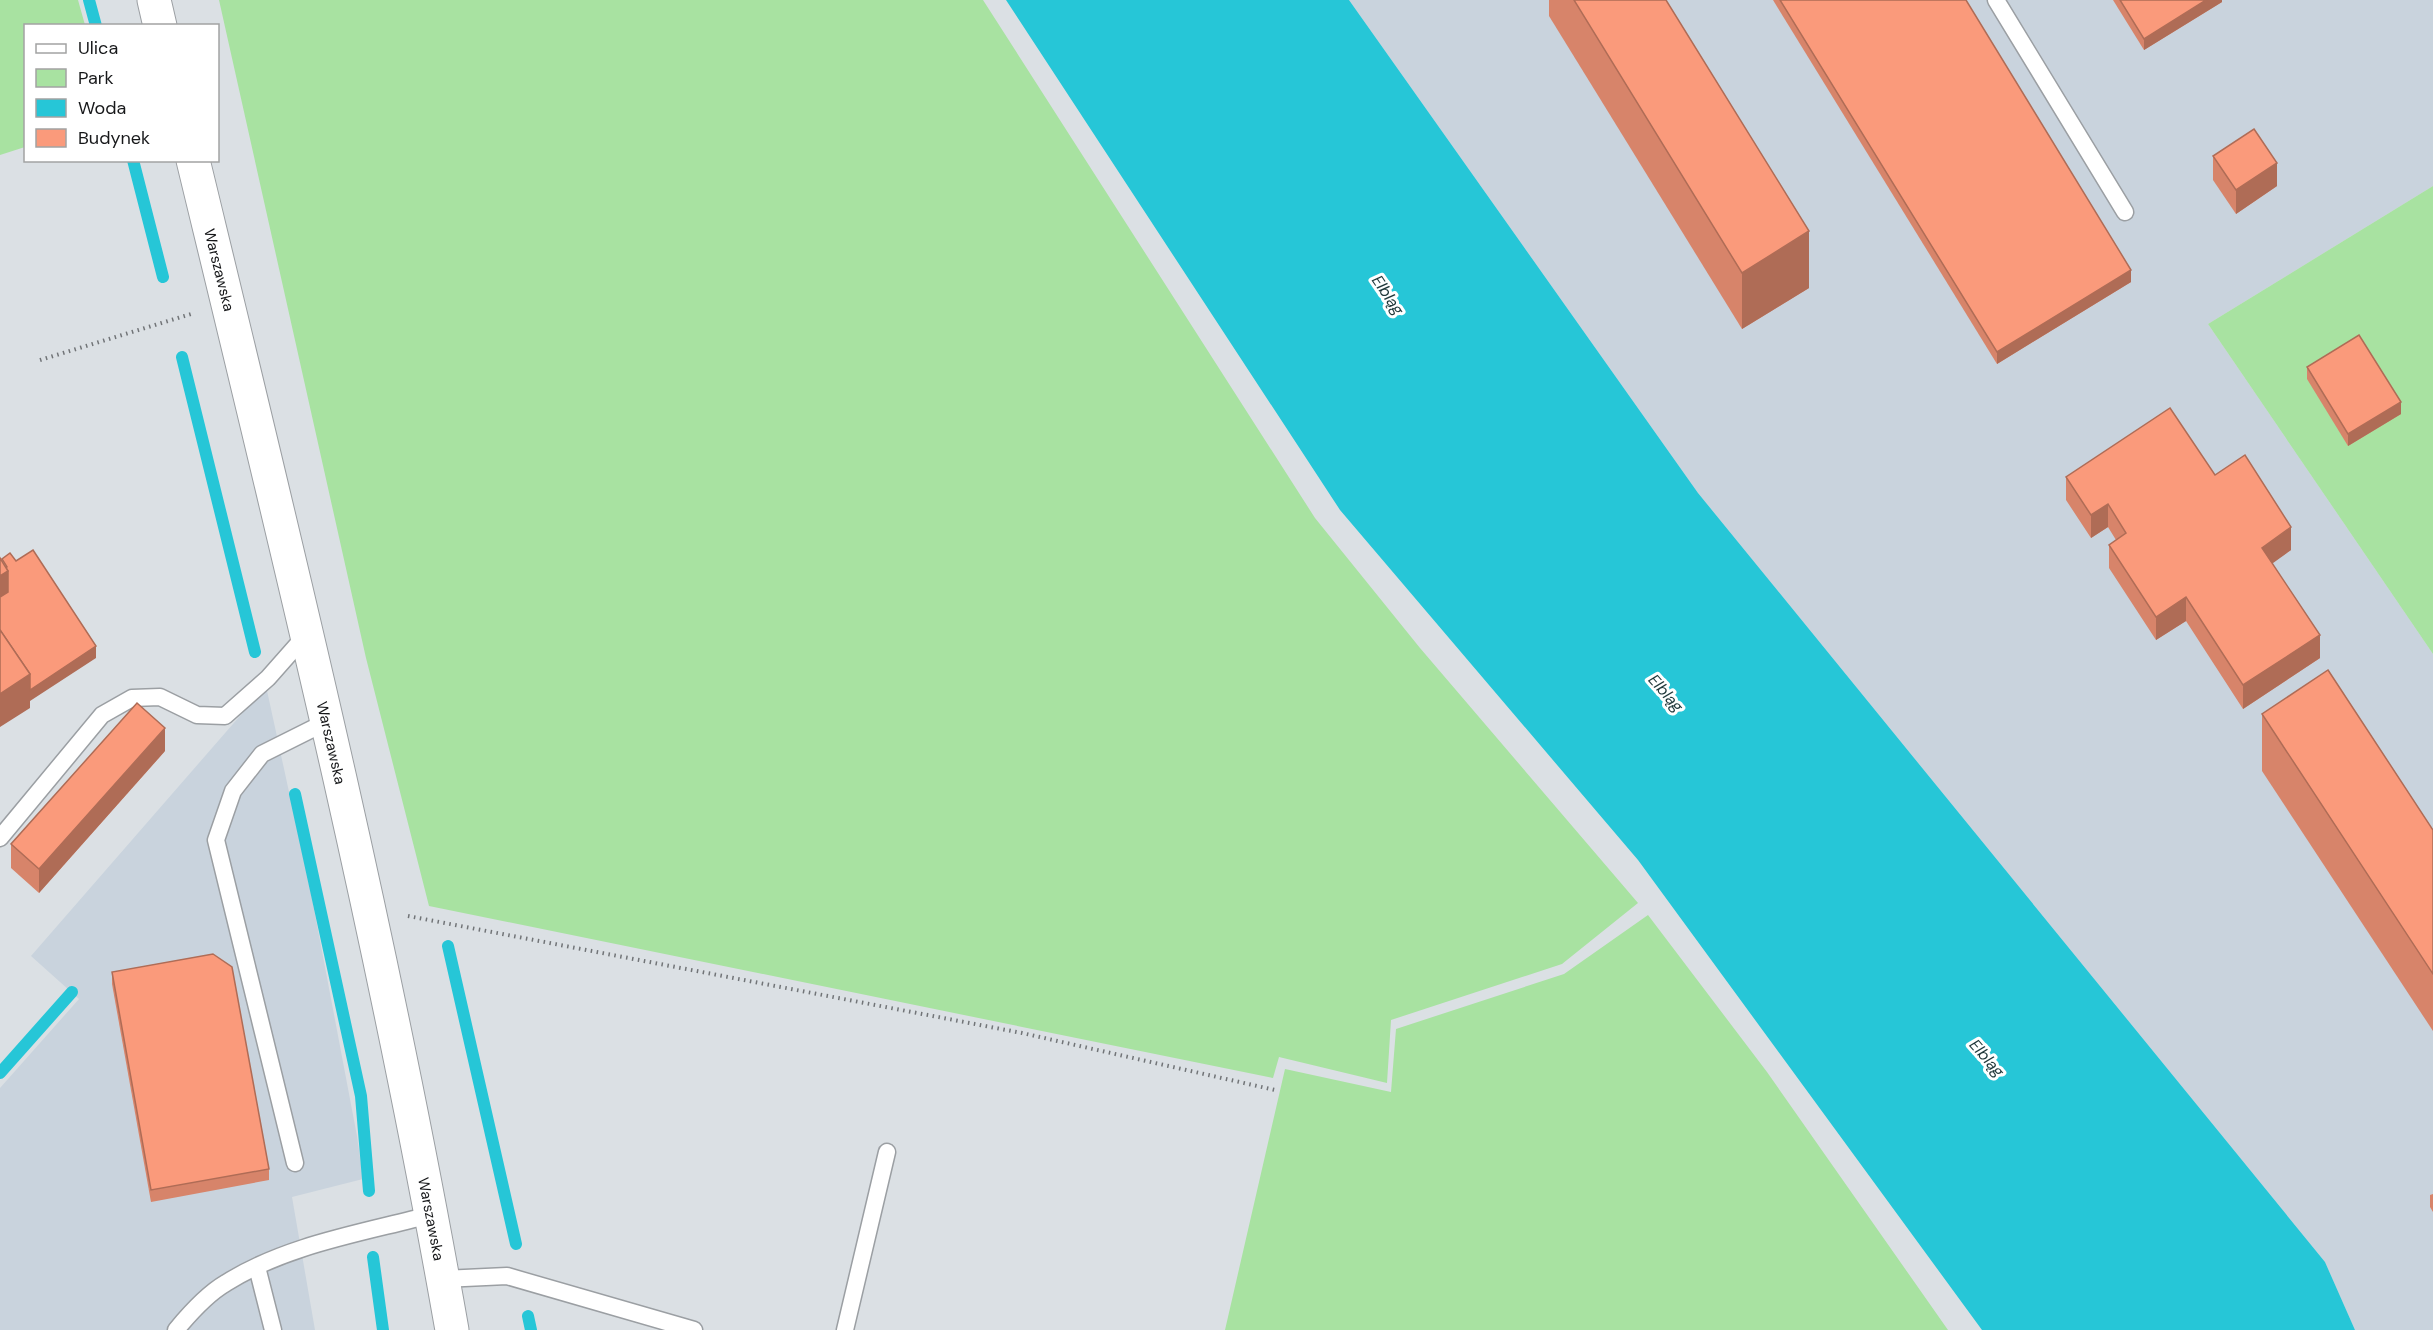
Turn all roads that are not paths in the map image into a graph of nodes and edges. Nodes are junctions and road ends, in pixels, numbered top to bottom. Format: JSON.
{"nodes":[{"id":1,"x":154,"y":0,"type":"edge"},
{"id":2,"x":1996,"y":0,"type":"edge"},
{"id":3,"x":160,"y":24,"type":"edge"},
{"id":4,"x":193,"y":162,"type":"edge"},
{"id":5,"x":2125,"y":212,"type":"dead end"},
{"id":6,"x":306,"y":635,"type":"junction"},
{"id":7,"x":326,"y":722,"type":"junction"},
{"id":8,"x":0,"y":838,"type":"edge"},
{"id":9,"x":887,"y":1152,"type":"dead end"},
{"id":10,"x":295,"y":1163,"type":"dead end"},
{"id":11,"x":430,"y":1215,"type":"junction"},
{"id":12,"x":257,"y":1267,"type":"junction"},
{"id":13,"x":443,"y":1279,"type":"junction"},
{"id":14,"x":176,"y":1330,"type":"edge"},
{"id":15,"x":273,"y":1330,"type":"edge"},
{"id":16,"x":452,"y":1330,"type":"edge"},
{"id":17,"x":694,"y":1330,"type":"edge"},
{"id":18,"x":844,"y":1330,"type":"edge"}],
"edges":[{"from":1,"to":3,"type":"main road"},
{"from":2,"to":5,"type":"lane"},
{"from":4,"to":6,"type":"main road","name":"Warszawska"},
{"from":6,"to":7,"type":"main road","name":"Warszawska"},
{"from":6,"to":8,"type":"lane"},
{"from":7,"to":10,"type":"lane"},
{"from":7,"to":11,"type":"main road","name":"Warszawska"},
{"from":9,"to":18,"type":"lane"},
{"from":11,"to":12,"type":"lane"},
{"from":11,"to":13,"type":"main road","name":"Warszawska"},
{"from":12,"to":14,"type":"lane"},
{"from":12,"to":15,"type":"lane"},
{"from":13,"to":16,"type":"main road","name":"Warszawska"},
{"from":13,"to":17,"type":"lane"}]}
